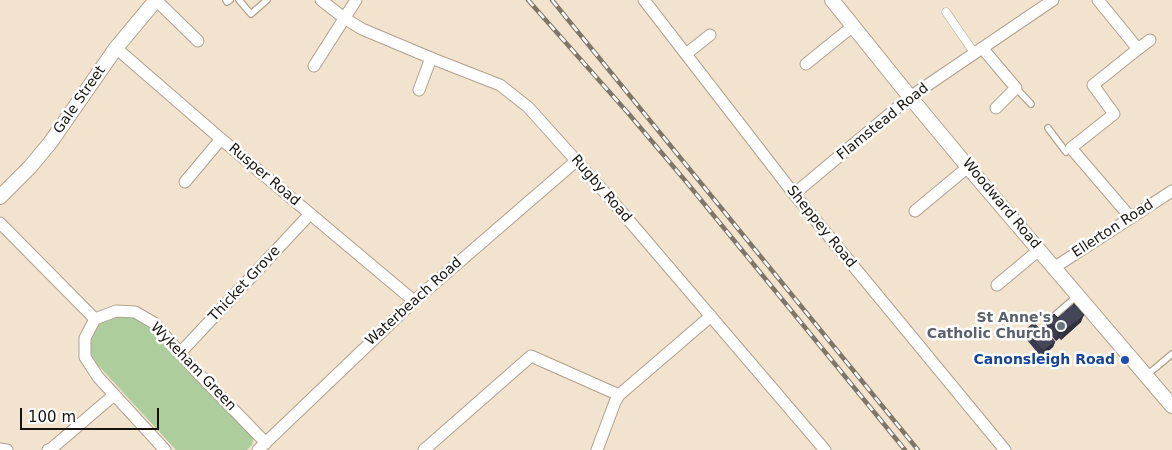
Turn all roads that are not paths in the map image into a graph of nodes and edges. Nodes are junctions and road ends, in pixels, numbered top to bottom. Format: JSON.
{"nodes":[{"id":1,"x":156,"y":0,"type":"edge"},
{"id":2,"x":226,"y":0,"type":"edge"},
{"id":3,"x":230,"y":0,"type":"edge"},
{"id":4,"x":239,"y":0,"type":"edge"},
{"id":5,"x":266,"y":0,"type":"edge"},
{"id":6,"x":321,"y":0,"type":"edge"},
{"id":7,"x":356,"y":0,"type":"edge"},
{"id":8,"x":644,"y":0,"type":"edge"},
{"id":9,"x":832,"y":0,"type":"edge"},
{"id":10,"x":1052,"y":0,"type":"edge"},
{"id":11,"x":1098,"y":0,"type":"edge"},
{"id":12,"x":1034,"y":5,"type":"edge"},
{"id":13,"x":946,"y":12,"type":"dead end"},
{"id":14,"x":344,"y":18,"type":"junction"},
{"id":15,"x":853,"y":26,"type":"junction"},
{"id":16,"x":710,"y":35,"type":"dead end"},
{"id":17,"x":1150,"y":40,"type":"dead end"},
{"id":18,"x":198,"y":41,"type":"dead end"},
{"id":19,"x":116,"y":48,"type":"junction"},
{"id":20,"x":1138,"y":49,"type":"junction"},
{"id":21,"x":979,"y":51,"type":"junction"},
{"id":22,"x":686,"y":54,"type":"junction"},
{"id":23,"x":431,"y":58,"type":"junction"},
{"id":24,"x":806,"y":64,"type":"dead end"},
{"id":25,"x":314,"y":66,"type":"dead end"},
{"id":26,"x":1016,"y":88,"type":"junction"},
{"id":27,"x":418,"y":90,"type":"dead end"},
{"id":28,"x":910,"y":97,"type":"junction"},
{"id":29,"x":1031,"y":104,"type":"dead end"},
{"id":30,"x":996,"y":108,"type":"dead end"},
{"id":31,"x":1048,"y":128,"type":"dead end"},
{"id":32,"x":221,"y":139,"type":"junction"},
{"id":33,"x":1067,"y":151,"type":"junction"},
{"id":34,"x":576,"y":161,"type":"junction"},
{"id":35,"x":968,"y":166,"type":"junction"},
{"id":36,"x":185,"y":182,"type":"dead end"},
{"id":37,"x":1172,"y":191,"type":"edge"},
{"id":38,"x":794,"y":194,"type":"junction"},
{"id":39,"x":0,"y":197,"type":"edge"},
{"id":40,"x":915,"y":211,"type":"dead end"},
{"id":41,"x":310,"y":214,"type":"junction"},
{"id":42,"x":1131,"y":218,"type":"junction"},
{"id":43,"x":0,"y":222,"type":"edge"},
{"id":44,"x":1040,"y":250,"type":"junction"},
{"id":45,"x":1054,"y":267,"type":"junction"},
{"id":46,"x":997,"y":285,"type":"dead end"},
{"id":47,"x":1078,"y":295,"type":"junction"},
{"id":48,"x":414,"y":301,"type":"junction"},
{"id":49,"x":711,"y":316,"type":"junction"},
{"id":50,"x":95,"y":318,"type":"junction"},
{"id":51,"x":1047,"y":322,"type":"edge"},
{"id":52,"x":180,"y":354,"type":"junction"},
{"id":53,"x":1172,"y":354,"type":"edge"},
{"id":54,"x":1147,"y":376,"type":"junction"},
{"id":55,"x":619,"y":394,"type":"junction"},
{"id":56,"x":114,"y":395,"type":"junction"},
{"id":57,"x":1172,"y":406,"type":"edge"},
{"id":58,"x":262,"y":447,"type":"edge"},
{"id":59,"x":0,"y":448,"type":"edge"},
{"id":60,"x":819,"y":448,"type":"edge"},
{"id":61,"x":7,"y":450,"type":"edge"},
{"id":62,"x":48,"y":450,"type":"edge"},
{"id":63,"x":165,"y":450,"type":"edge"},
{"id":64,"x":424,"y":450,"type":"edge"},
{"id":65,"x":597,"y":450,"type":"edge"},
{"id":66,"x":1005,"y":450,"type":"edge"}],
"edges":[{"from":1,"to":18,"type":"street"},
{"from":1,"to":19,"type":"street","name":"Gale Street"},
{"from":2,"to":3,"type":"lane"},
{"from":4,"to":5,"type":"lane"},
{"from":6,"to":14,"type":"street","name":"Rugby Road"},
{"from":7,"to":14,"type":"street"},
{"from":8,"to":22,"type":"street","name":"Sheppey Road"},
{"from":9,"to":15,"type":"street","name":"Woodward Road"},
{"from":10,"to":12,"type":"street","name":"Flamstead Road"},
{"from":11,"to":20,"type":"street"},
{"from":12,"to":21,"type":"street","name":"Flamstead Road"},
{"from":13,"to":21,"type":"street"},
{"from":14,"to":23,"type":"street","name":"Rugby Road"},
{"from":14,"to":25,"type":"street"},
{"from":15,"to":24,"type":"street"},
{"from":15,"to":28,"type":"street","name":"Woodward Road"},
{"from":16,"to":22,"type":"street"},
{"from":17,"to":20,"type":"street"},
{"from":19,"to":32,"type":"street","name":"Rusper Road"},
{"from":19,"to":39,"type":"street","name":"Gale Street"},
{"from":20,"to":33,"type":"street"},
{"from":21,"to":26,"type":"street"},
{"from":21,"to":28,"type":"street","name":"Flamstead Road"},
{"from":22,"to":38,"type":"street","name":"Sheppey Road"},
{"from":23,"to":27,"type":"street"},
{"from":23,"to":34,"type":"street","name":"Rugby Road"},
{"from":26,"to":29,"type":"lane"},
{"from":26,"to":30,"type":"street"},
{"from":28,"to":35,"type":"street","name":"Woodward Road"},
{"from":28,"to":38,"type":"street","name":"Flamstead Road"},
{"from":31,"to":33,"type":"lane"},
{"from":32,"to":36,"type":"street"},
{"from":32,"to":41,"type":"street","name":"Rusper Road"},
{"from":33,"to":42,"type":"street"},
{"from":34,"to":48,"type":"street","name":"Waterbeach Road"},
{"from":34,"to":49,"type":"street","name":"Rugby Road"},
{"from":35,"to":40,"type":"street"},
{"from":35,"to":44,"type":"street","name":"Woodward Road"},
{"from":37,"to":42,"type":"street","name":"Ellerton Road"},
{"from":38,"to":66,"type":"street","name":"Sheppey Road"},
{"from":41,"to":48,"type":"street","name":"Rusper Road"},
{"from":41,"to":52,"type":"street","name":"Thicket Grove"},
{"from":42,"to":45,"type":"street","name":"Ellerton Road"},
{"from":43,"to":50,"type":"street"},
{"from":44,"to":45,"type":"street","name":"Woodward Road"},
{"from":44,"to":46,"type":"street"},
{"from":45,"to":47,"type":"street","name":"Woodward Road"},
{"from":47,"to":51,"type":"lane"},
{"from":47,"to":54,"type":"street","name":"Woodward Road"},
{"from":48,"to":58,"type":"street","name":"Waterbeach Road"},
{"from":49,"to":55,"type":"street"},
{"from":49,"to":60,"type":"street","name":"Rugby Road"},
{"from":50,"to":52,"type":"street","name":"Wykeham Green"},
{"from":50,"to":56,"type":"street"},
{"from":52,"to":58,"type":"street","name":"Wykeham Green"},
{"from":53,"to":54,"type":"lane"},
{"from":54,"to":57,"type":"street","name":"Woodward Road"},
{"from":55,"to":64,"type":"street"},
{"from":55,"to":65,"type":"street"},
{"from":56,"to":62,"type":"street"},
{"from":56,"to":63,"type":"street"},
{"from":59,"to":61,"type":"street"}]}
